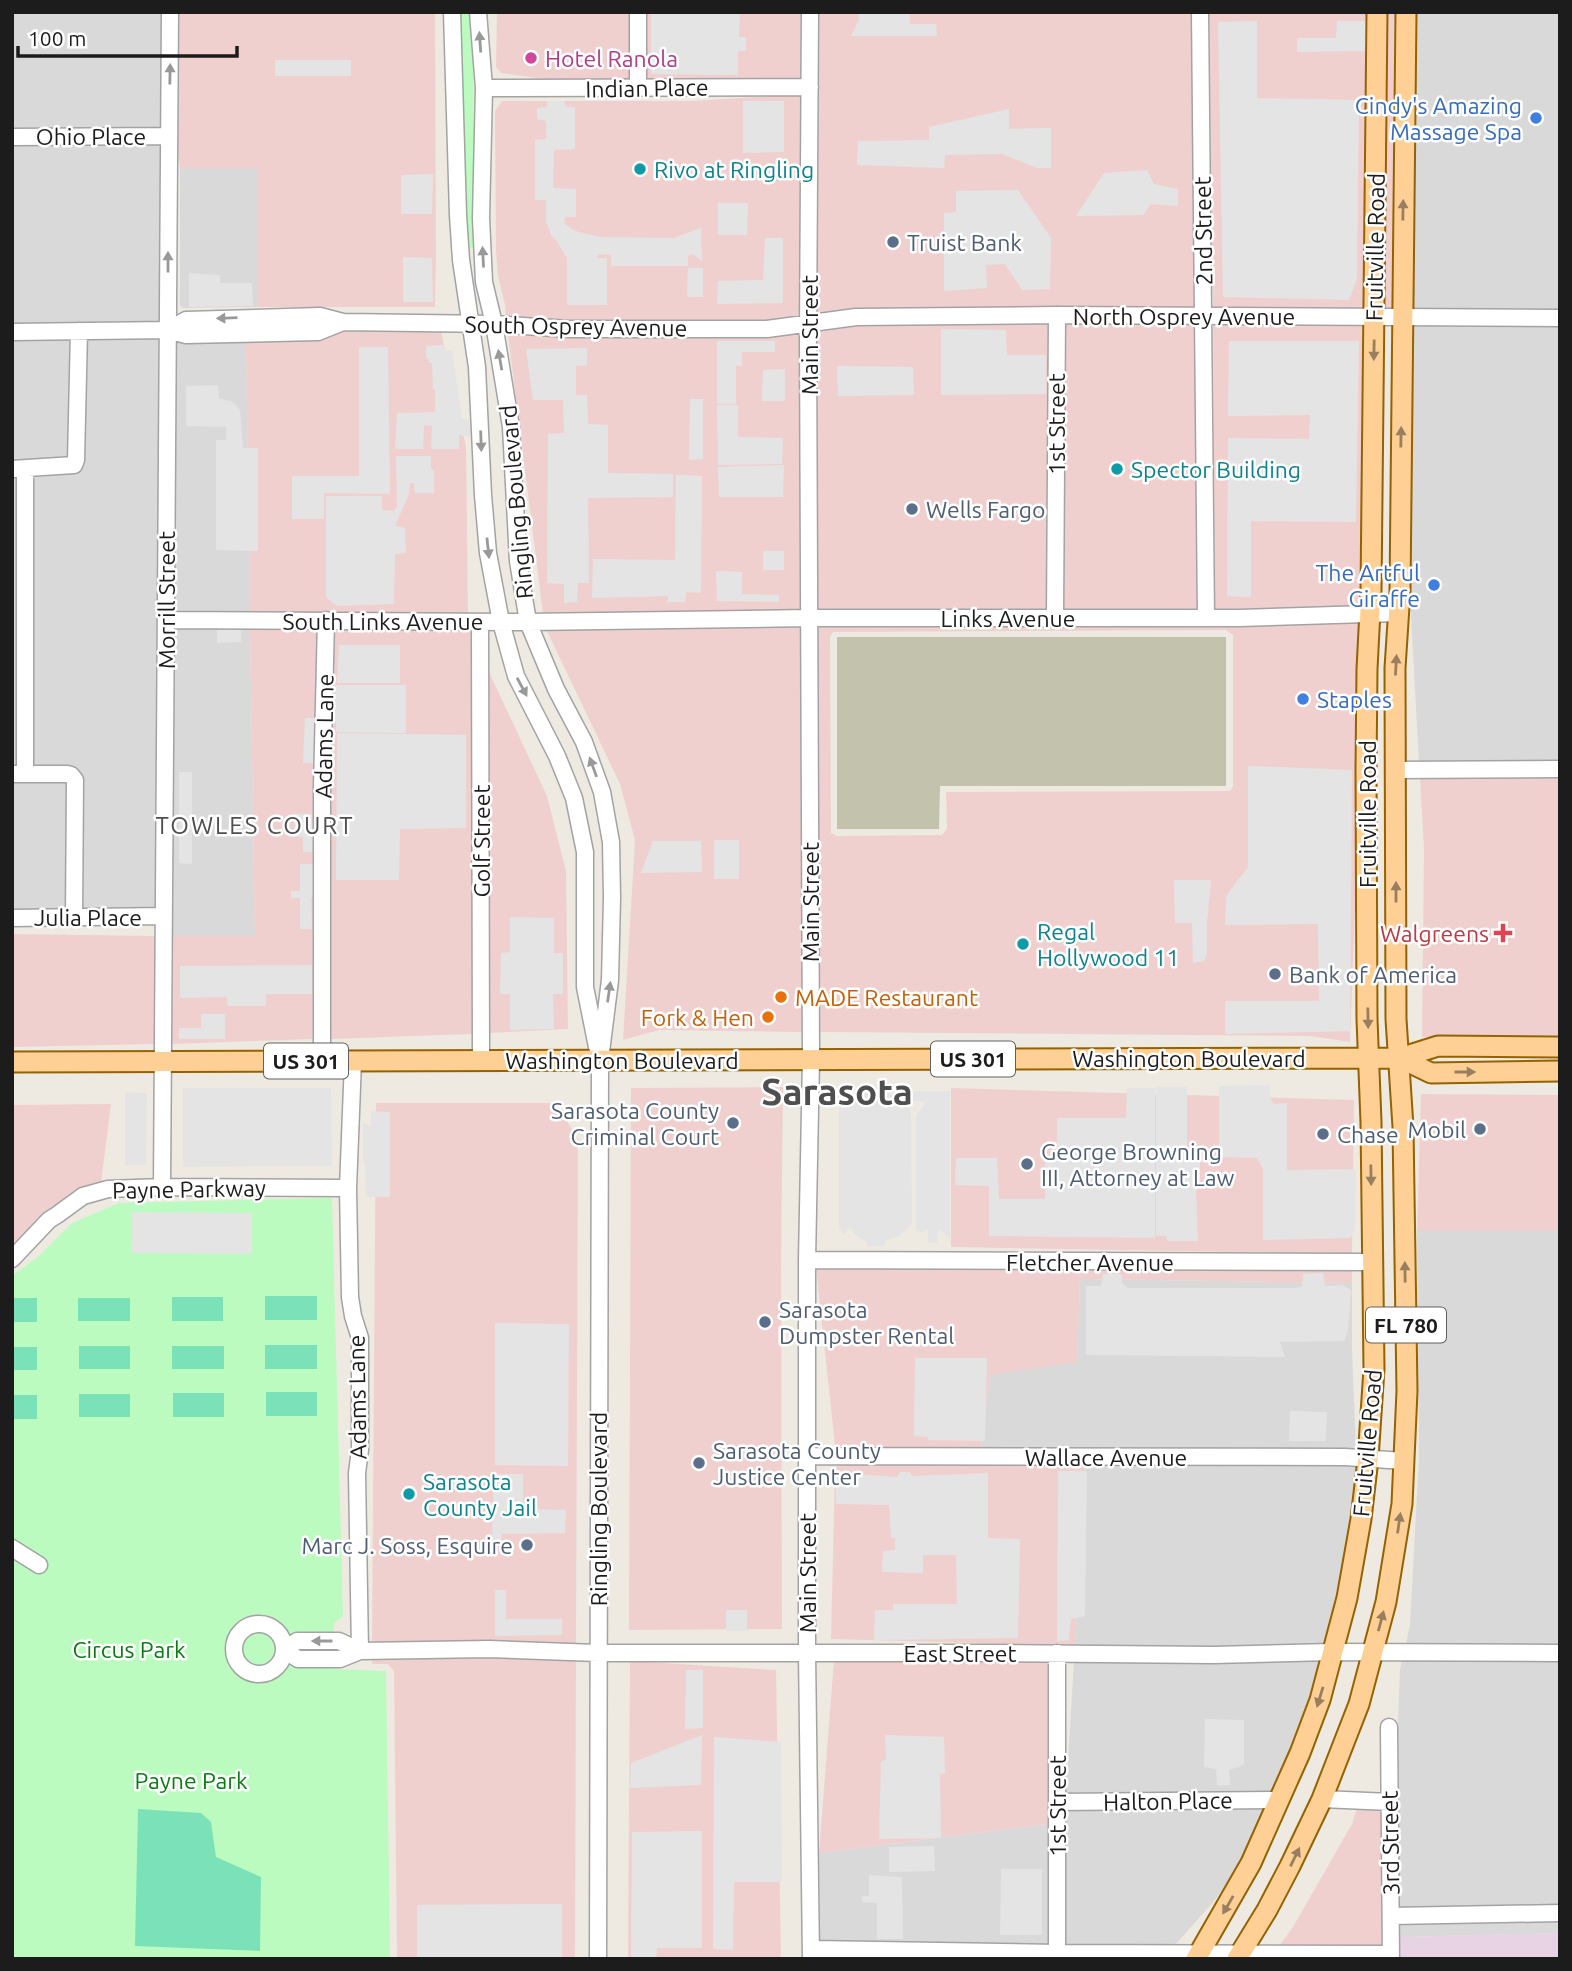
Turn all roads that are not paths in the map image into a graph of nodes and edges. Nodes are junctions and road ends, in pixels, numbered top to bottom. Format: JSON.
{"nodes":[{"id":1,"x":170,"y":12,"type":"edge"},
{"id":2,"x":452,"y":12,"type":"edge"},
{"id":3,"x":478,"y":12,"type":"edge"},
{"id":4,"x":638,"y":12,"type":"edge"},
{"id":5,"x":810,"y":12,"type":"edge"},
{"id":6,"x":1200,"y":12,"type":"edge"},
{"id":7,"x":1377,"y":12,"type":"edge"},
{"id":8,"x":1406,"y":12,"type":"edge"},
{"id":9,"x":638,"y":87,"type":"junction"},
{"id":10,"x":810,"y":87,"type":"junction"},
{"id":11,"x":484,"y":88,"type":"junction"},
{"id":12,"x":169,"y":136,"type":"junction"},
{"id":13,"x":12,"y":137,"type":"edge"},
{"id":14,"x":1057,"y":315,"type":"junction"},
{"id":15,"x":1204,"y":316,"type":"junction"},
{"id":16,"x":1402,"y":316,"type":"junction"},
{"id":17,"x":1374,"y":317,"type":"junction"},
{"id":18,"x":1560,"y":318,"type":"edge"},
{"id":19,"x":808,"y":323,"type":"junction"},
{"id":20,"x":471,"y":324,"type":"junction"},
{"id":21,"x":494,"y":324,"type":"junction"},
{"id":22,"x":167,"y":330,"type":"junction"},
{"id":23,"x":12,"y":331,"type":"edge"},
{"id":24,"x":79,"y":331,"type":"junction"},
{"id":25,"x":19,"y":469,"type":"edge"},
{"id":26,"x":1399,"y":613,"type":"junction"},
{"id":27,"x":1370,"y":615,"type":"junction"},
{"id":28,"x":1055,"y":617,"type":"junction"},
{"id":29,"x":809,"y":618,"type":"junction"},
{"id":30,"x":1206,"y":618,"type":"junction"},
{"id":31,"x":167,"y":620,"type":"junction"},
{"id":32,"x":326,"y":620,"type":"junction"},
{"id":33,"x":480,"y":622,"type":"junction"},
{"id":34,"x":501,"y":622,"type":"junction"},
{"id":35,"x":528,"y":622,"type":"junction"},
{"id":36,"x":1560,"y":769,"type":"edge"},
{"id":37,"x":1395,"y":770,"type":"junction"},
{"id":38,"x":19,"y":774,"type":"edge"},
{"id":39,"x":164,"y":916,"type":"junction"},
{"id":40,"x":74,"y":917,"type":"junction"},
{"id":41,"x":12,"y":918,"type":"edge"},
{"id":42,"x":1560,"y":1047,"type":"edge"},
{"id":43,"x":1369,"y":1058,"type":"junction"},
{"id":44,"x":1400,"y":1058,"type":"junction"},
{"id":45,"x":811,"y":1059,"type":"junction"},
{"id":46,"x":481,"y":1060,"type":"junction"},
{"id":47,"x":600,"y":1060,"type":"junction"},
{"id":48,"x":163,"y":1061,"type":"junction"},
{"id":49,"x":321,"y":1061,"type":"junction"},
{"id":50,"x":353,"y":1061,"type":"junction"},
{"id":51,"x":12,"y":1062,"type":"edge"},
{"id":52,"x":1560,"y":1071,"type":"edge"},
{"id":53,"x":162,"y":1187,"type":"junction"},
{"id":54,"x":348,"y":1188,"type":"junction"},
{"id":55,"x":12,"y":1259,"type":"edge"},
{"id":56,"x":807,"y":1260,"type":"junction"},
{"id":57,"x":1372,"y":1262,"type":"junction"},
{"id":58,"x":808,"y":1456,"type":"junction"},
{"id":59,"x":1368,"y":1459,"type":"junction"},
{"id":60,"x":1404,"y":1461,"type":"junction"},
{"id":61,"x":12,"y":1549,"type":"edge"},
{"id":62,"x":39,"y":1565,"type":"dead end"},
{"id":63,"x":284,"y":1650,"type":"dead end"},
{"id":64,"x":360,"y":1651,"type":"junction"},
{"id":65,"x":1332,"y":1652,"type":"junction"},
{"id":66,"x":1373,"y":1652,"type":"junction"},
{"id":67,"x":597,"y":1653,"type":"junction"},
{"id":68,"x":807,"y":1653,"type":"junction"},
{"id":69,"x":1057,"y":1653,"type":"junction"},
{"id":70,"x":1560,"y":1653,"type":"edge"},
{"id":71,"x":1389,"y":1727,"type":"dead end"},
{"id":72,"x":1322,"y":1799,"type":"junction"},
{"id":73,"x":1280,"y":1800,"type":"junction"},
{"id":74,"x":1057,"y":1802,"type":"junction"},
{"id":75,"x":1390,"y":1802,"type":"junction"},
{"id":76,"x":1560,"y":1913,"type":"edge"},
{"id":77,"x":1391,"y":1916,"type":"junction"},
{"id":78,"x":812,"y":1954,"type":"edge"},
{"id":79,"x":1057,"y":1956,"type":"edge"},
{"id":80,"x":1198,"y":1956,"type":"edge"},
{"id":81,"x":1238,"y":1956,"type":"edge"},
{"id":82,"x":1391,"y":1956,"type":"edge"},
{"id":83,"x":598,"y":1959,"type":"edge"}],
"edges":[{"from":12,"to":1,"type":"street","name":"Morrill Street","one_way":true},
{"from":2,"to":20,"type":"street","name":"Ringling Boulevard"},
{"from":11,"to":3,"type":"street","name":"Ringling Boulevard","one_way":true},
{"from":4,"to":9,"type":"street"},
{"from":5,"to":10,"type":"street","name":"Main Street"},
{"from":6,"to":15,"type":"street","name":"2nd Street"},
{"from":7,"to":17,"type":"main road","name":"Fruitville Road"},
{"from":16,"to":8,"type":"main road","name":"Fruitville Road","one_way":true},
{"from":9,"to":10,"type":"street","name":"Indian Place"},
{"from":9,"to":11,"type":"street","name":"Indian Place"},
{"from":10,"to":19,"type":"street","name":"Main Street"},
{"from":21,"to":11,"type":"street","name":"Ringling Boulevard","one_way":true},
{"from":12,"to":13,"type":"street","name":"Ohio Place"},
{"from":22,"to":12,"type":"street","name":"Morrill Street","one_way":true},
{"from":14,"to":15,"type":"street","name":"North Osprey Avenue"},
{"from":14,"to":19,"type":"street","name":"North Osprey Avenue"},
{"from":14,"to":28,"type":"street","name":"1st Street"},
{"from":15,"to":17,"type":"street","name":"North Osprey Avenue"},
{"from":15,"to":30,"type":"street","name":"2nd Street"},
{"from":16,"to":17,"type":"street","name":"North Osprey Avenue"},
{"from":16,"to":18,"type":"street","name":"North Osprey Avenue"},
{"from":26,"to":16,"type":"main road","name":"Fruitville Road","one_way":true},
{"from":17,"to":27,"type":"main road","name":"Fruitville Road","one_way":true},
{"from":19,"to":21,"type":"street","name":"South Osprey Avenue"},
{"from":19,"to":29,"type":"street","name":"Main Street"},
{"from":20,"to":21,"type":"street","name":"South Osprey Avenue"},
{"from":20,"to":22,"type":"street","name":"South Osprey Avenue"},
{"from":20,"to":34,"type":"street","name":"Ringling Boulevard","one_way":true},
{"from":35,"to":21,"type":"street","name":"Ringling Boulevard","one_way":true},
{"from":22,"to":24,"type":"street","name":"South Osprey Avenue"},
{"from":22,"to":31,"type":"street","name":"Morrill Street"},
{"from":23,"to":24,"type":"street","name":"South Osprey Avenue"},
{"from":24,"to":25,"type":"street"},
{"from":25,"to":38,"type":"street"},
{"from":26,"to":27,"type":"street","name":"Links Avenue"},
{"from":37,"to":26,"type":"main road","name":"Fruitville Road","one_way":true},
{"from":27,"to":30,"type":"street","name":"Links Avenue"},
{"from":27,"to":43,"type":"main road","name":"Fruitville Road","one_way":true},
{"from":28,"to":29,"type":"street","name":"Links Avenue"},
{"from":28,"to":30,"type":"street","name":"Links Avenue"},
{"from":29,"to":35,"type":"street","name":"South Links Avenue"},
{"from":29,"to":45,"type":"street","name":"Main Street"},
{"from":31,"to":32,"type":"street","name":"South Links Avenue"},
{"from":31,"to":39,"type":"street","name":"Morrill Street"},
{"from":32,"to":33,"type":"street","name":"South Links Avenue"},
{"from":32,"to":49,"type":"street","name":"Adams Lane"},
{"from":33,"to":34,"type":"street","name":"South Links Avenue"},
{"from":33,"to":46,"type":"street","name":"Golf Street"},
{"from":34,"to":35,"type":"street","name":"South Links Avenue"},
{"from":34,"to":47,"type":"street","name":"Ringling Boulevard","one_way":true},
{"from":47,"to":35,"type":"street","name":"Ringling Boulevard","one_way":true},
{"from":36,"to":37,"type":"street"},
{"from":44,"to":37,"type":"main road","name":"Fruitville Road","one_way":true},
{"from":38,"to":40,"type":"street"},
{"from":39,"to":40,"type":"street","name":"Julia Place"},
{"from":39,"to":48,"type":"street","name":"Morrill Street"},
{"from":40,"to":41,"type":"street","name":"Julia Place"},
{"from":42,"to":44,"type":"main road","name":"Washington Boulevard","number":"US 301"},
{"from":43,"to":44,"type":"main road","name":"Washington Boulevard","number":"US 301"},
{"from":43,"to":45,"type":"main road","name":"Washington Boulevard","number":"US 301"},
{"from":43,"to":57,"type":"main road","name":"Fruitville Road","number":"FL 780","one_way":true},
{"from":44,"to":52,"type":"main road","name":"Washington Boulevard","number":"US 301","one_way":true},
{"from":60,"to":44,"type":"main road","name":"Fruitville Road","number":"FL 780","one_way":true},
{"from":45,"to":47,"type":"main road","name":"Washington Boulevard","number":"US 301"},
{"from":45,"to":56,"type":"street","name":"Main Street"},
{"from":46,"to":47,"type":"main road","name":"Washington Boulevard","number":"US 301"},
{"from":46,"to":50,"type":"main road","name":"Washington Boulevard","number":"US 301"},
{"from":47,"to":67,"type":"street","name":"Ringling Boulevard"},
{"from":48,"to":49,"type":"main road","name":"Washington Boulevard","number":"US 301"},
{"from":48,"to":51,"type":"main road","name":"Washington Boulevard","number":"US 301"},
{"from":48,"to":53,"type":"street","name":"Morrill Street"},
{"from":49,"to":50,"type":"main road","name":"Washington Boulevard","number":"US 301"},
{"from":50,"to":54,"type":"street","name":"Adams Lane"},
{"from":53,"to":54,"type":"street","name":"Payne Parkway"},
{"from":53,"to":55,"type":"street","name":"Payne Parkway"},
{"from":54,"to":64,"type":"street","name":"Adams Lane"},
{"from":56,"to":57,"type":"street","name":"Fletcher Avenue"},
{"from":56,"to":58,"type":"street","name":"Main Street"},
{"from":57,"to":59,"type":"main road","name":"Fruitville Road","number":"FL 780"},
{"from":58,"to":59,"type":"street","name":"Wallace Avenue"},
{"from":58,"to":68,"type":"street","name":"Main Street"},
{"from":59,"to":60,"type":"street","name":"Wallace Avenue"},
{"from":59,"to":65,"type":"main road","name":"Fruitville Road","number":"FL 780"},
{"from":66,"to":60,"type":"main road","name":"Fruitville Road","number":"FL 780","one_way":true},
{"from":61,"to":62,"type":"street"},
{"from":63,"to":64,"type":"street","name":"East Street"},
{"from":64,"to":67,"type":"street","name":"East Street"},
{"from":65,"to":66,"type":"street","name":"East Street"},
{"from":65,"to":69,"type":"street","name":"East Street"},
{"from":65,"to":73,"type":"main road","name":"Fruitville Road","number":"FL 780","one_way":true},
{"from":66,"to":70,"type":"street","name":"East Street"},
{"from":66,"to":72,"type":"main road","name":"Fruitville Road","number":"FL 780"},
{"from":67,"to":68,"type":"street","name":"East Street"},
{"from":67,"to":83,"type":"street","name":"Ringling Boulevard"},
{"from":68,"to":69,"type":"street","name":"East Street"},
{"from":68,"to":78,"type":"street","name":"Main Street"},
{"from":69,"to":74,"type":"street","name":"1st Street"},
{"from":71,"to":75,"type":"street","name":"3rd Street"},
{"from":72,"to":75,"type":"street"},
{"from":81,"to":72,"type":"main road","name":"Fruitville Road","number":"FL 780","one_way":true},
{"from":73,"to":74,"type":"street","name":"Halton Place"},
{"from":73,"to":80,"type":"main road","name":"Fruitville Road","number":"FL 780","one_way":true},
{"from":74,"to":79,"type":"street","name":"1st Street"},
{"from":75,"to":77,"type":"street","name":"3rd Street"},
{"from":76,"to":77,"type":"street"},
{"from":77,"to":82,"type":"street","name":"3rd Street"},
{"from":78,"to":79,"type":"street"},
{"from":79,"to":80,"type":"street"},
{"from":80,"to":81,"type":"street"},
{"from":81,"to":82,"type":"street"}]}
